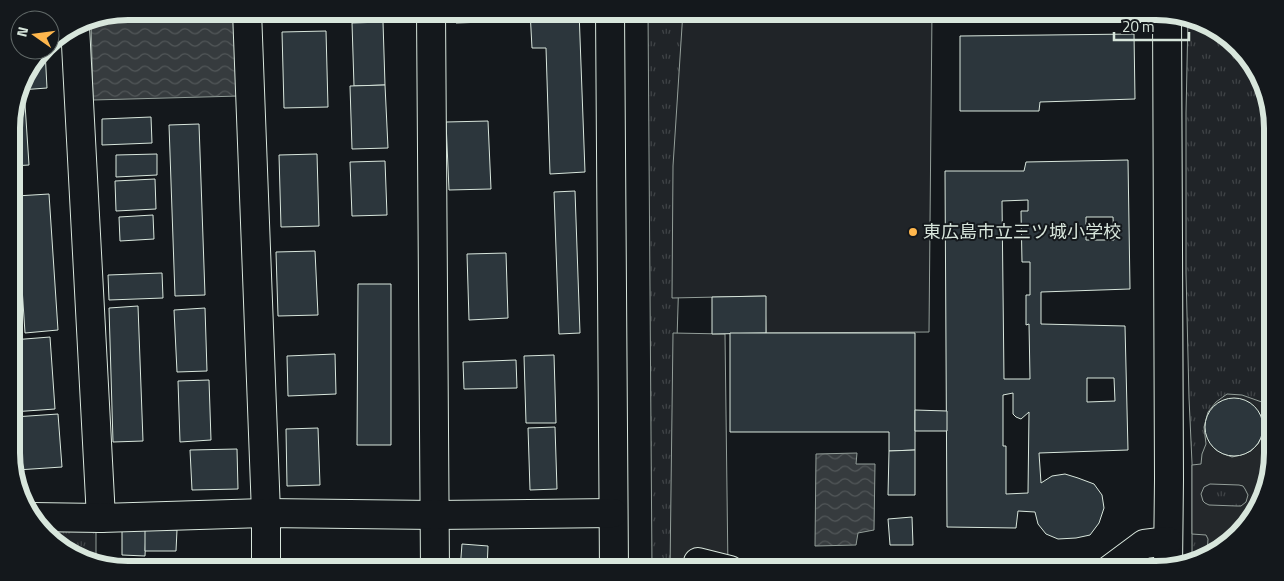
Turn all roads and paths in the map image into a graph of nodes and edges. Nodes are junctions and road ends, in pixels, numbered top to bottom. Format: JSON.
{"nodes":[{"id":1,"x":246,"y":20,"type":"edge"},
{"id":2,"x":431,"y":20,"type":"edge"},
{"id":3,"x":610,"y":20,"type":"edge"},
{"id":4,"x":1167,"y":21,"type":"edge"},
{"id":5,"x":75,"y":33,"type":"edge"},
{"id":6,"x":266,"y":512,"type":"junction"},
{"id":7,"x":613,"y":513,"type":"junction"},
{"id":8,"x":434,"y":515,"type":"junction"},
{"id":9,"x":41,"y":517,"type":"edge"},
{"id":10,"x":102,"y":518,"type":"junction"},
{"id":11,"x":1168,"y":555,"type":"edge"},
{"id":12,"x":266,"y":561,"type":"edge"},
{"id":13,"x":435,"y":561,"type":"edge"},
{"id":14,"x":614,"y":561,"type":"edge"},
{"id":15,"x":1120,"y":561,"type":"edge"}],
"edges":[{"from":1,"to":6,"type":"street"},
{"from":2,"to":8,"type":"street"},
{"from":3,"to":7,"type":"street"},
{"from":4,"to":11,"type":"street"},
{"from":5,"to":10,"type":"street"},
{"from":6,"to":8,"type":"street"},
{"from":6,"to":10,"type":"street"},
{"from":6,"to":12,"type":"street"},
{"from":7,"to":8,"type":"street"},
{"from":7,"to":14,"type":"street"},
{"from":8,"to":13,"type":"street"},
{"from":9,"to":10,"type":"street"},
{"from":11,"to":15,"type":"street"}]}
